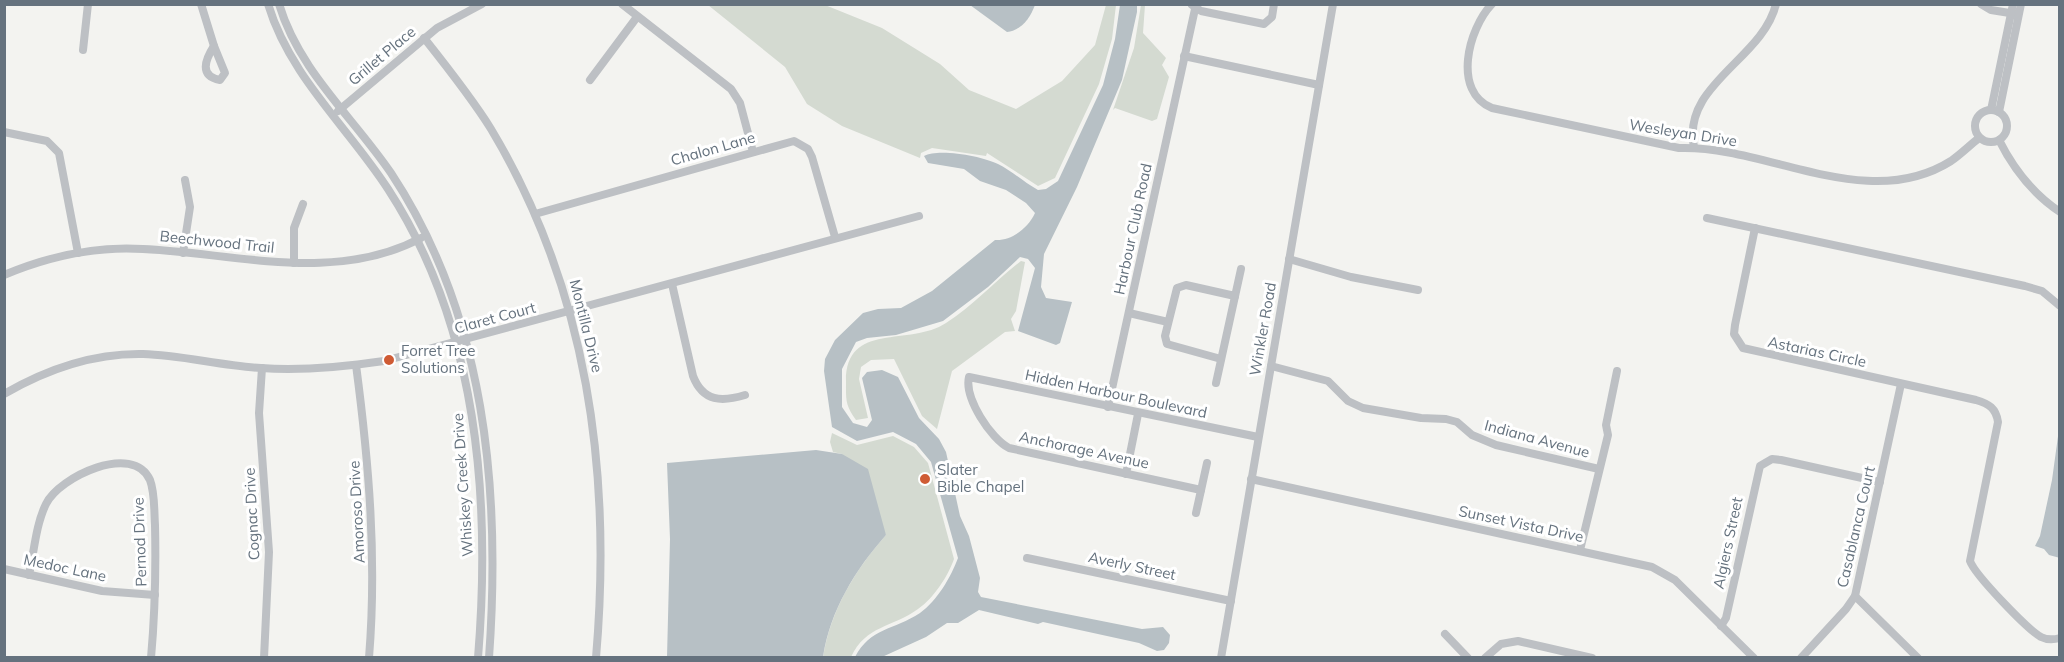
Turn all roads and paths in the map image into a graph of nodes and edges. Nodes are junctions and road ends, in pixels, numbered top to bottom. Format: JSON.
{"nodes":[{"id":1,"x":88,"y":4,"type":"edge"},
{"id":2,"x":201,"y":4,"type":"edge"},
{"id":3,"x":268,"y":4,"type":"edge"},
{"id":4,"x":279,"y":4,"type":"edge"},
{"id":5,"x":482,"y":4,"type":"edge"},
{"id":6,"x":622,"y":4,"type":"edge"},
{"id":7,"x":1274,"y":4,"type":"edge"},
{"id":8,"x":1334,"y":4,"type":"edge"},
{"id":9,"x":1492,"y":4,"type":"edge"},
{"id":10,"x":1776,"y":4,"type":"edge"},
{"id":11,"x":1981,"y":4,"type":"edge"},
{"id":12,"x":2021,"y":4,"type":"edge"},
{"id":13,"x":1193,"y":7,"type":"edge"},
{"id":14,"x":461,"y":8,"type":"edge"},
{"id":15,"x":2014,"y":11,"type":"edge"},
{"id":16,"x":637,"y":17,"type":"junction"},
{"id":17,"x":424,"y":38,"type":"junction"},
{"id":18,"x":214,"y":46,"type":"dead end"},
{"id":19,"x":83,"y":51,"type":"dead end"},
{"id":20,"x":1184,"y":56,"type":"junction"},
{"id":21,"x":590,"y":80,"type":"dead end"},
{"id":22,"x":1320,"y":85,"type":"junction"},
{"id":23,"x":342,"y":108,"type":"junction"},
{"id":24,"x":1995,"y":111,"type":"junction"},
{"id":25,"x":333,"y":115,"type":"junction"},
{"id":26,"x":4,"y":132,"type":"edge"},
{"id":27,"x":1979,"y":138,"type":"junction"},
{"id":28,"x":2000,"y":140,"type":"junction"},
{"id":29,"x":1694,"y":147,"type":"junction"},
{"id":30,"x":753,"y":152,"type":"junction"},
{"id":31,"x":184,"y":180,"type":"dead end"},
{"id":32,"x":303,"y":204,"type":"dead end"},
{"id":33,"x":2060,"y":212,"type":"edge"},
{"id":34,"x":536,"y":213,"type":"junction"},
{"id":35,"x":919,"y":216,"type":"dead end"},
{"id":36,"x":1707,"y":218,"type":"dead end"},
{"id":37,"x":1755,"y":228,"type":"junction"},
{"id":38,"x":426,"y":235,"type":"junction"},
{"id":39,"x":835,"y":237,"type":"junction"},
{"id":40,"x":417,"y":240,"type":"junction"},
{"id":41,"x":78,"y":253,"type":"junction"},
{"id":42,"x":183,"y":253,"type":"junction"},
{"id":43,"x":1289,"y":259,"type":"junction"},
{"id":44,"x":294,"y":263,"type":"junction"},
{"id":45,"x":1241,"y":269,"type":"dead end"},
{"id":46,"x":4,"y":275,"type":"edge"},
{"id":47,"x":672,"y":284,"type":"junction"},
{"id":48,"x":1418,"y":290,"type":"dead end"},
{"id":49,"x":1235,"y":296,"type":"junction"},
{"id":50,"x":2060,"y":306,"type":"edge"},
{"id":51,"x":571,"y":311,"type":"junction"},
{"id":52,"x":1129,"y":313,"type":"junction"},
{"id":53,"x":1168,"y":322,"type":"junction"},
{"id":54,"x":467,"y":339,"type":"junction"},
{"id":55,"x":457,"y":342,"type":"junction"},
{"id":56,"x":1221,"y":359,"type":"junction"},
{"id":57,"x":356,"y":365,"type":"junction"},
{"id":58,"x":1271,"y":366,"type":"junction"},
{"id":59,"x":262,"y":368,"type":"junction"},
{"id":60,"x":1617,"y":370,"type":"dead end"},
{"id":61,"x":969,"y":377,"type":"joint"},
{"id":62,"x":1216,"y":383,"type":"dead end"},
{"id":63,"x":1901,"y":384,"type":"junction"},
{"id":64,"x":4,"y":394,"type":"edge"},
{"id":65,"x":745,"y":395,"type":"dead end"},
{"id":66,"x":1108,"y":407,"type":"junction"},
{"id":67,"x":1138,"y":414,"type":"junction"},
{"id":68,"x":1258,"y":437,"type":"junction"},
{"id":69,"x":1207,"y":463,"type":"dead end"},
{"id":70,"x":1599,"y":469,"type":"junction"},
{"id":71,"x":1125,"y":474,"type":"junction"},
{"id":72,"x":1251,"y":479,"type":"junction"},
{"id":73,"x":1880,"y":482,"type":"junction"},
{"id":74,"x":1201,"y":490,"type":"junction"},
{"id":75,"x":1196,"y":513,"type":"dead end"},
{"id":76,"x":1580,"y":550,"type":"junction"},
{"id":77,"x":1027,"y":558,"type":"dead end"},
{"id":78,"x":4,"y":569,"type":"edge"},
{"id":79,"x":29,"y":575,"type":"junction"},
{"id":80,"x":155,"y":595,"type":"junction"},
{"id":81,"x":1855,"y":596,"type":"junction"},
{"id":82,"x":1231,"y":601,"type":"junction"},
{"id":83,"x":1721,"y":626,"type":"junction"},
{"id":84,"x":1445,"y":634,"type":"dead end"},
{"id":85,"x":2060,"y":638,"type":"edge"},
{"id":86,"x":151,"y":657,"type":"edge"},
{"id":87,"x":264,"y":657,"type":"edge"},
{"id":88,"x":369,"y":657,"type":"edge"},
{"id":89,"x":478,"y":657,"type":"edge"},
{"id":90,"x":489,"y":657,"type":"edge"},
{"id":91,"x":597,"y":657,"type":"edge"},
{"id":92,"x":1221,"y":657,"type":"edge"},
{"id":93,"x":1468,"y":657,"type":"edge"},
{"id":94,"x":1485,"y":657,"type":"edge"},
{"id":95,"x":1592,"y":657,"type":"edge"},
{"id":96,"x":1754,"y":657,"type":"edge"},
{"id":97,"x":1801,"y":657,"type":"edge"},
{"id":98,"x":1918,"y":657,"type":"edge"}],
"edges":[{"from":1,"to":19,"type":"street"},
{"from":2,"to":18,"type":"street"},
{"from":3,"to":25,"type":"street","name":"Whiskey Creek Drive"},
{"from":4,"to":23,"type":"street","name":"Whiskey Creek Drive"},
{"from":5,"to":14,"type":"street","name":"Grillet Place"},
{"from":6,"to":16,"type":"street"},
{"from":7,"to":13,"type":"street"},
{"from":8,"to":22,"type":"street","name":"Winkler Road"},
{"from":9,"to":29,"type":"street","name":"Wesleyan Drive"},
{"from":10,"to":29,"type":"street"},
{"from":11,"to":15,"type":"street"},
{"from":12,"to":15,"type":"street"},
{"from":13,"to":20,"type":"street","name":"Harbour Club Road"},
{"from":14,"to":17,"type":"street","name":"Grillet Place"},
{"from":15,"to":24,"type":"street"},
{"from":16,"to":21,"type":"street"},
{"from":16,"to":30,"type":"street"},
{"from":17,"to":23,"type":"street","name":"Grillet Place"},
{"from":17,"to":34,"type":"street","name":"Montilla Drive"},
{"from":20,"to":22,"type":"street"},
{"from":20,"to":52,"type":"street","name":"Harbour Club Road"},
{"from":22,"to":43,"type":"street","name":"Winkler Road"},
{"from":23,"to":25,"type":"street","name":"Grillet Place"},
{"from":23,"to":38,"type":"street","name":"Whiskey Creek Drive"},
{"from":24,"to":27,"type":"street"},
{"from":24,"to":28,"type":"street"},
{"from":25,"to":40,"type":"street","name":"Whiskey Creek Drive"},
{"from":26,"to":41,"type":"street"},
{"from":27,"to":28,"type":"street"},
{"from":27,"to":29,"type":"street","name":"Wesleyan Drive"},
{"from":28,"to":33,"type":"street"},
{"from":30,"to":34,"type":"street","name":"Chalon Lane"},
{"from":30,"to":39,"type":"street","name":"Chalon Lane"},
{"from":31,"to":42,"type":"street"},
{"from":32,"to":44,"type":"street"},
{"from":34,"to":51,"type":"street","name":"Montilla Drive"},
{"from":35,"to":39,"type":"street","name":"Claret Court"},
{"from":36,"to":37,"type":"street"},
{"from":37,"to":50,"type":"street"},
{"from":37,"to":63,"type":"street","name":"Astarias Circle"},
{"from":38,"to":40,"type":"street","name":"Beechwood Trail"},
{"from":38,"to":54,"type":"street","name":"Whiskey Creek Drive"},
{"from":39,"to":47,"type":"street","name":"Claret Court"},
{"from":40,"to":44,"type":"street","name":"Beechwood Trail"},
{"from":40,"to":55,"type":"street","name":"Whiskey Creek Drive"},
{"from":41,"to":42,"type":"street","name":"Beechwood Trail"},
{"from":41,"to":46,"type":"street","name":"Beechwood Trail"},
{"from":42,"to":44,"type":"street","name":"Beechwood Trail"},
{"from":43,"to":48,"type":"street"},
{"from":43,"to":58,"type":"street","name":"Winkler Road"},
{"from":45,"to":49,"type":"street"},
{"from":47,"to":51,"type":"street","name":"Claret Court"},
{"from":47,"to":65,"type":"street"},
{"from":49,"to":53,"type":"street"},
{"from":49,"to":56,"type":"street"},
{"from":51,"to":54,"type":"street","name":"Claret Court"},
{"from":51,"to":91,"type":"street","name":"Montilla Drive"},
{"from":52,"to":53,"type":"street"},
{"from":52,"to":66,"type":"street","name":"Harbour Club Road"},
{"from":53,"to":56,"type":"street"},
{"from":54,"to":55,"type":"street","name":"Claret Court"},
{"from":54,"to":90,"type":"street","name":"Whiskey Creek Drive"},
{"from":55,"to":57,"type":"street","name":"Claret Court"},
{"from":55,"to":89,"type":"street","name":"Whiskey Creek Drive"},
{"from":56,"to":62,"type":"street"},
{"from":57,"to":59,"type":"street","name":"Claret Court"},
{"from":57,"to":88,"type":"street","name":"Amoroso Drive"},
{"from":58,"to":68,"type":"street","name":"Winkler Road"},
{"from":58,"to":70,"type":"street","name":"Indiana Avenue"},
{"from":59,"to":64,"type":"street","name":"Claret Court"},
{"from":59,"to":87,"type":"street","name":"Cognac Drive"},
{"from":60,"to":70,"type":"street"},
{"from":61,"to":66,"type":"street","name":"Hidden Harbour Boulevard"},
{"from":61,"to":71,"type":"street","name":"Anchorage Avenue"},
{"from":63,"to":73,"type":"street","name":"Casablanca Court"},
{"from":63,"to":85,"type":"street","name":"Astarias Circle"},
{"from":66,"to":67,"type":"street","name":"Hidden Harbour Boulevard"},
{"from":67,"to":68,"type":"street","name":"Hidden Harbour Boulevard"},
{"from":67,"to":71,"type":"street"},
{"from":68,"to":72,"type":"street","name":"Winkler Road"},
{"from":69,"to":74,"type":"street"},
{"from":70,"to":76,"type":"street"},
{"from":71,"to":74,"type":"street","name":"Anchorage Avenue"},
{"from":72,"to":76,"type":"street","name":"Sunset Vista Drive"},
{"from":72,"to":82,"type":"street","name":"Winkler Road"},
{"from":73,"to":81,"type":"street","name":"Casablanca Court"},
{"from":73,"to":83,"type":"street","name":"Algiers Street"},
{"from":74,"to":75,"type":"street"},
{"from":76,"to":83,"type":"street","name":"Sunset Vista Drive"},
{"from":77,"to":82,"type":"street","name":"Averly Street"},
{"from":78,"to":79,"type":"street","name":"Medoc Lane"},
{"from":79,"to":80,"type":"street","name":"Medoc Lane"},
{"from":79,"to":80,"type":"street","name":"Pernod Drive"},
{"from":80,"to":86,"type":"street","name":"Pernod Drive"},
{"from":81,"to":97,"type":"street","name":"Casablanca Court"},
{"from":81,"to":98,"type":"street"},
{"from":82,"to":92,"type":"street","name":"Winkler Road"},
{"from":83,"to":96,"type":"street","name":"Sunset Vista Drive"},
{"from":84,"to":93,"type":"street"},
{"from":94,"to":95,"type":"street"}]}
